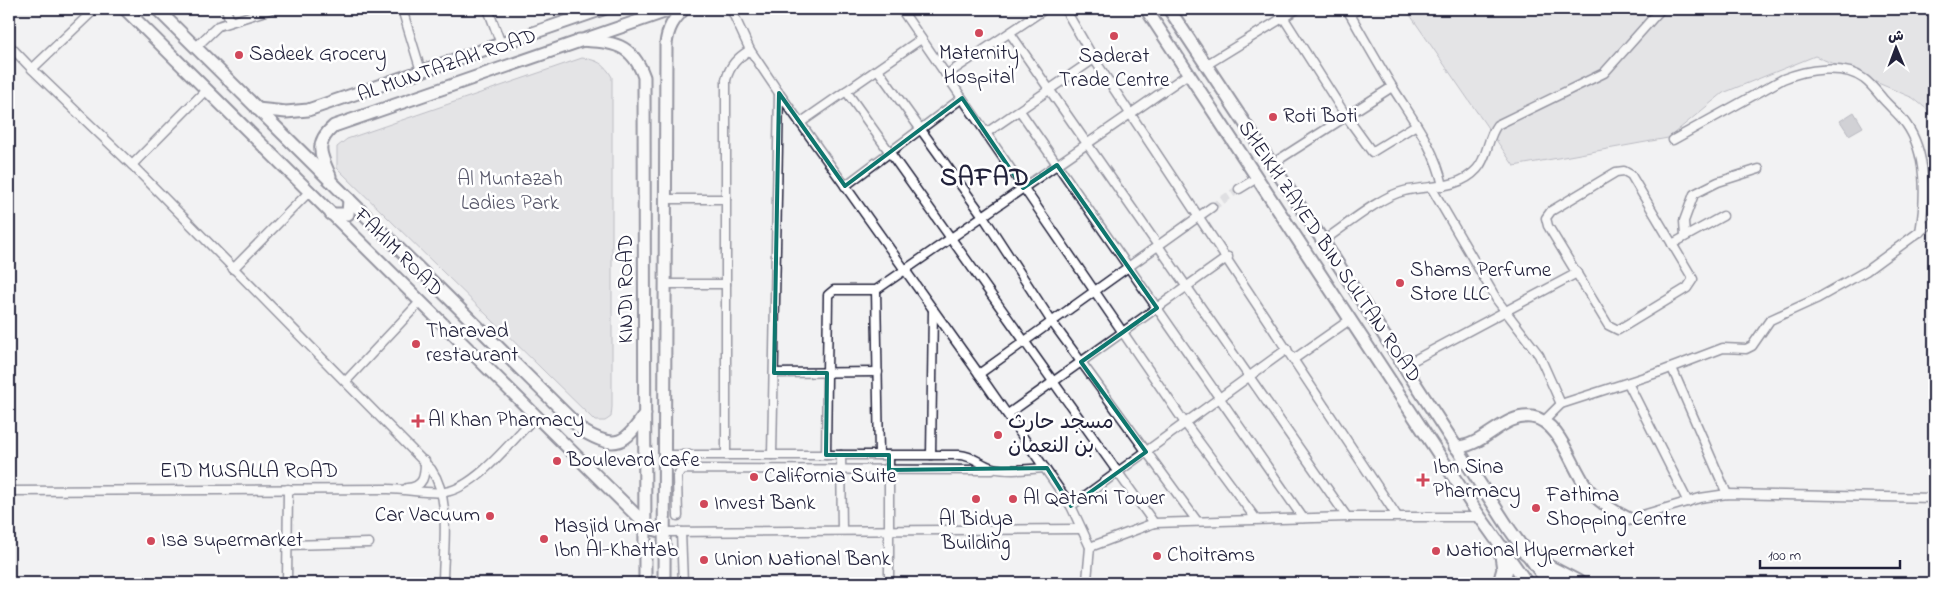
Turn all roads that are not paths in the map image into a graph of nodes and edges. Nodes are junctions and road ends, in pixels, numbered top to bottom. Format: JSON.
{"nodes":[{"id":1,"x":95,"y":9,"type":"edge"},
{"id":2,"x":125,"y":9,"type":"edge"},
{"id":3,"x":157,"y":9,"type":"edge"},
{"id":4,"x":226,"y":9,"type":"edge"},
{"id":5,"x":272,"y":9,"type":"edge"},
{"id":6,"x":402,"y":9,"type":"edge"},
{"id":7,"x":488,"y":9,"type":"edge"},
{"id":8,"x":603,"y":9,"type":"edge"},
{"id":9,"x":673,"y":9,"type":"edge"},
{"id":10,"x":684,"y":9,"type":"edge"},
{"id":11,"x":731,"y":9,"type":"edge"},
{"id":12,"x":901,"y":9,"type":"edge"},
{"id":13,"x":1045,"y":9,"type":"edge"},
{"id":14,"x":1065,"y":9,"type":"edge"},
{"id":15,"x":1146,"y":9,"type":"edge"},
{"id":16,"x":1169,"y":9,"type":"edge"},
{"id":17,"x":1278,"y":9,"type":"edge"},
{"id":18,"x":1297,"y":9,"type":"edge"},
{"id":19,"x":1359,"y":9,"type":"edge"},
{"id":20,"x":1661,"y":9,"type":"edge"},
{"id":21,"x":1348,"y":11,"type":"edge"},
{"id":22,"x":1283,"y":18,"type":"junction"},
{"id":23,"x":230,"y":22,"type":"junction"},
{"id":24,"x":1010,"y":33,"type":"junction"},
{"id":25,"x":921,"y":39,"type":"junction"},
{"id":26,"x":580,"y":40,"type":"junction"},
{"id":27,"x":501,"y":44,"type":"junction"},
{"id":28,"x":9,"y":45,"type":"edge"},
{"id":29,"x":196,"y":47,"type":"junction"},
{"id":30,"x":750,"y":50,"type":"junction"},
{"id":31,"x":1094,"y":59,"type":"junction"},
{"id":32,"x":1206,"y":65,"type":"junction"},
{"id":33,"x":32,"y":69,"type":"junction"},
{"id":34,"x":878,"y":70,"type":"junction"},
{"id":35,"x":421,"y":72,"type":"junction"},
{"id":36,"x":1188,"y":74,"type":"junction"},
{"id":37,"x":946,"y":75,"type":"junction"},
{"id":38,"x":1392,"y":87,"type":"junction"},
{"id":39,"x":372,"y":88,"type":"junction"},
{"id":40,"x":206,"y":90,"type":"junction"},
{"id":41,"x":1050,"y":90,"type":"junction"},
{"id":42,"x":846,"y":91,"type":"junction"},
{"id":43,"x":778,"y":93,"type":"junction"},
{"id":44,"x":962,"y":98,"type":"junction"},
{"id":45,"x":257,"y":109,"type":"junction"},
{"id":46,"x":378,"y":109,"type":"junction"},
{"id":47,"x":1020,"y":112,"type":"junction"},
{"id":48,"x":1131,"y":113,"type":"junction"},
{"id":49,"x":1346,"y":116,"type":"junction"},
{"id":50,"x":800,"y":124,"type":"junction"},
{"id":51,"x":1416,"y":125,"type":"junction"},
{"id":52,"x":920,"y":129,"type":"junction"},
{"id":53,"x":986,"y":133,"type":"junction"},
{"id":54,"x":1672,"y":140,"type":"dead end"},
{"id":55,"x":1087,"y":144,"type":"junction"},
{"id":56,"x":890,"y":152,"type":"junction"},
{"id":57,"x":1272,"y":164,"type":"junction"},
{"id":58,"x":132,"y":165,"type":"junction"},
{"id":59,"x":1057,"y":165,"type":"junction"},
{"id":60,"x":1759,"y":169,"type":"dead end"},
{"id":61,"x":1257,"y":178,"type":"junction"},
{"id":62,"x":845,"y":186,"type":"junction"},
{"id":63,"x":1443,"y":186,"type":"junction"},
{"id":64,"x":1431,"y":187,"type":"junction"},
{"id":65,"x":1023,"y":188,"type":"junction"},
{"id":66,"x":1239,"y":189,"type":"tunnel mouth"},
{"id":67,"x":310,"y":191,"type":"junction"},
{"id":68,"x":345,"y":195,"type":"junction"},
{"id":69,"x":666,"y":199,"type":"junction"},
{"id":70,"x":726,"y":199,"type":"junction"},
{"id":71,"x":1212,"y":207,"type":"tunnel mouth"},
{"id":72,"x":331,"y":214,"type":"junction"},
{"id":73,"x":983,"y":216,"type":"junction"},
{"id":74,"x":1199,"y":216,"type":"junction"},
{"id":75,"x":1723,"y":216,"type":"dead end"},
{"id":76,"x":1934,"y":222,"type":"edge"},
{"id":77,"x":1920,"y":232,"type":"junction"},
{"id":78,"x":1685,"y":236,"type":"junction"},
{"id":79,"x":950,"y":237,"type":"junction"},
{"id":80,"x":1323,"y":241,"type":"junction"},
{"id":81,"x":1672,"y":244,"type":"junction"},
{"id":82,"x":1158,"y":245,"type":"junction"},
{"id":83,"x":1228,"y":257,"type":"junction"},
{"id":84,"x":1128,"y":267,"type":"junction"},
{"id":85,"x":904,"y":268,"type":"junction"},
{"id":86,"x":233,"y":269,"type":"junction"},
{"id":87,"x":1577,"y":273,"type":"junction"},
{"id":88,"x":666,"y":284,"type":"junction"},
{"id":89,"x":726,"y":284,"type":"junction"},
{"id":90,"x":1187,"y":286,"type":"junction"},
{"id":91,"x":876,"y":290,"type":"junction"},
{"id":92,"x":1094,"y":291,"type":"junction"},
{"id":93,"x":420,"y":302,"type":"junction"},
{"id":94,"x":1156,"y":308,"type":"junction"},
{"id":95,"x":934,"y":309,"type":"junction"},
{"id":96,"x":1506,"y":312,"type":"junction"},
{"id":97,"x":1350,"y":318,"type":"junction"},
{"id":98,"x":1052,"y":322,"type":"junction"},
{"id":99,"x":1122,"y":332,"type":"junction"},
{"id":100,"x":1024,"y":342,"type":"junction"},
{"id":101,"x":1287,"y":349,"type":"junction"},
{"id":102,"x":1294,"y":359,"type":"junction"},
{"id":103,"x":1081,"y":362,"type":"junction"},
{"id":104,"x":1403,"y":366,"type":"junction"},
{"id":105,"x":1672,"y":368,"type":"junction"},
{"id":106,"x":878,"y":372,"type":"junction"},
{"id":107,"x":774,"y":373,"type":"junction"},
{"id":108,"x":827,"y":373,"type":"junction"},
{"id":109,"x":980,"y":374,"type":"junction"},
{"id":110,"x":1249,"y":376,"type":"junction"},
{"id":111,"x":346,"y":381,"type":"junction"},
{"id":112,"x":1053,"y":382,"type":"junction"},
{"id":113,"x":1628,"y":383,"type":"junction"},
{"id":114,"x":645,"y":384,"type":"junction"},
{"id":115,"x":665,"y":385,"type":"junction"},
{"id":116,"x":1219,"y":398,"type":"junction"},
{"id":117,"x":1561,"y":404,"type":"junction"},
{"id":118,"x":645,"y":414,"type":"junction"},
{"id":119,"x":1008,"y":414,"type":"junction"},
{"id":120,"x":535,"y":417,"type":"junction"},
{"id":121,"x":1544,"y":421,"type":"junction"},
{"id":122,"x":1185,"y":423,"type":"junction"},
{"id":123,"x":1455,"y":447,"type":"junction"},
{"id":124,"x":1146,"y":452,"type":"junction"},
{"id":125,"x":665,"y":455,"type":"junction"},
{"id":126,"x":726,"y":455,"type":"junction"},
{"id":127,"x":772,"y":455,"type":"junction"},
{"id":128,"x":826,"y":455,"type":"junction"},
{"id":129,"x":841,"y":455,"type":"junction"},
{"id":130,"x":879,"y":455,"type":"junction"},
{"id":131,"x":889,"y":455,"type":"junction"},
{"id":132,"x":931,"y":455,"type":"junction"},
{"id":133,"x":425,"y":462,"type":"junction"},
{"id":134,"x":1045,"y":468,"type":"junction"},
{"id":135,"x":997,"y":469,"type":"junction"},
{"id":136,"x":840,"y":470,"type":"junction"},
{"id":137,"x":889,"y":470,"type":"junction"},
{"id":138,"x":1117,"y":472,"type":"junction"},
{"id":139,"x":288,"y":489,"type":"junction"},
{"id":140,"x":399,"y":489,"type":"junction"},
{"id":141,"x":9,"y":491,"type":"edge"},
{"id":142,"x":443,"y":492,"type":"junction"},
{"id":143,"x":1727,"y":494,"type":"junction"},
{"id":144,"x":1934,"y":498,"type":"edge"},
{"id":145,"x":1688,"y":502,"type":"junction"},
{"id":146,"x":1071,"y":506,"type":"junction"},
{"id":147,"x":678,"y":516,"type":"dead end"},
{"id":148,"x":1397,"y":516,"type":"junction"},
{"id":149,"x":1348,"y":517,"type":"junction"},
{"id":150,"x":1480,"y":517,"type":"junction"},
{"id":151,"x":1303,"y":518,"type":"junction"},
{"id":152,"x":1256,"y":519,"type":"junction"},
{"id":153,"x":1629,"y":519,"type":"joint"},
{"id":154,"x":1197,"y":521,"type":"junction"},
{"id":155,"x":1154,"y":523,"type":"junction"},
{"id":156,"x":645,"y":524,"type":"junction"},
{"id":157,"x":842,"y":530,"type":"junction"},
{"id":158,"x":889,"y":530,"type":"junction"},
{"id":159,"x":1081,"y":530,"type":"junction"},
{"id":160,"x":664,"y":532,"type":"junction"},
{"id":161,"x":681,"y":532,"type":"junction"},
{"id":162,"x":369,"y":544,"type":"dead end"},
{"id":163,"x":288,"y":546,"type":"junction"},
{"id":164,"x":1090,"y":547,"type":"junction"},
{"id":165,"x":1522,"y":548,"type":"junction"},
{"id":166,"x":1502,"y":549,"type":"junction"},
{"id":167,"x":287,"y":583,"type":"edge"},
{"id":168,"x":443,"y":583,"type":"edge"},
{"id":169,"x":645,"y":583,"type":"edge"},
{"id":170,"x":664,"y":583,"type":"edge"},
{"id":171,"x":683,"y":583,"type":"edge"},
{"id":172,"x":889,"y":583,"type":"edge"},
{"id":173,"x":1082,"y":583,"type":"edge"},
{"id":174,"x":1501,"y":583,"type":"edge"},
{"id":175,"x":1527,"y":583,"type":"edge"},
{"id":176,"x":1548,"y":583,"type":"edge"},
{"id":177,"x":1577,"y":583,"type":"edge"}],
"edges":[{"from":1,"to":33,"type":"street"},
{"from":2,"to":40,"type":"street","name":"FAHIM ROAD"},
{"from":3,"to":29,"type":"street","name":"FAHIM ROAD"},
{"from":4,"to":23,"type":"street"},
{"from":5,"to":23,"type":"street"},
{"from":6,"to":35,"type":"street"},
{"from":7,"to":27,"type":"street"},
{"from":8,"to":27,"type":"street","name":"AL MUNTAZAH ROAD"},
{"from":9,"to":26,"type":"street","name":"AL MUNTAZAH ROAD"},
{"from":10,"to":69,"type":"street","name":"KINDI ROAD"},
{"from":11,"to":30,"type":"street"},
{"from":12,"to":25,"type":"street"},
{"from":13,"to":24,"type":"street"},
{"from":14,"to":31,"type":"street"},
{"from":15,"to":36,"type":"street","name":"SHEIKH ZAYED BIN SULTAN ROAD"},
{"from":16,"to":32,"type":"street","name":"SHEIKH ZAYED BIN SULTAN ROAD"},
{"from":17,"to":22,"type":"street"},
{"from":18,"to":22,"type":"street"},
{"from":19,"to":21,"type":"street"},
{"from":20,"to":63,"type":"street"},
{"from":21,"to":38,"type":"street"},
{"from":22,"to":32,"type":"street"},
{"from":22,"to":49,"type":"street"},
{"from":23,"to":29,"type":"street"},
{"from":24,"to":37,"type":"street"},
{"from":24,"to":41,"type":"street"},
{"from":25,"to":34,"type":"street"},
{"from":25,"to":37,"type":"street"},
{"from":26,"to":46,"type":"street","name":"AL MUNTAZAH ROAD"},
{"from":26,"to":114,"type":"street","name":"KINDI ROAD"},
{"from":27,"to":35,"type":"street","name":"AL MUNTAZAH ROAD"},
{"from":28,"to":33,"type":"street"},
{"from":29,"to":45,"type":"street","name":"FAHIM ROAD"},
{"from":30,"to":43,"type":"street"},
{"from":30,"to":70,"type":"street"},
{"from":31,"to":41,"type":"street"},
{"from":31,"to":48,"type":"street"},
{"from":32,"to":57,"type":"street","name":"SHEIKH ZAYED BIN SULTAN ROAD"},
{"from":33,"to":58,"type":"street"},
{"from":34,"to":42,"type":"street"},
{"from":34,"to":52,"type":"street"},
{"from":35,"to":39,"type":"street","name":"AL MUNTAZAH ROAD"},
{"from":36,"to":48,"type":"street"},
{"from":36,"to":61,"type":"street","name":"SHEIKH ZAYED BIN SULTAN ROAD"},
{"from":37,"to":44,"type":"street"},
{"from":38,"to":49,"type":"street"},
{"from":38,"to":51,"type":"street"},
{"from":39,"to":45,"type":"street","name":"AL MUNTAZAH ROAD"},
{"from":39,"to":46,"type":"street"},
{"from":40,"to":58,"type":"street"},
{"from":40,"to":67,"type":"street","name":"FAHIM ROAD"},
{"from":41,"to":47,"type":"street"},
{"from":41,"to":55,"type":"street"},
{"from":42,"to":50,"type":"street"},
{"from":42,"to":56,"type":"street"},
{"from":43,"to":50,"type":"street"},
{"from":43,"to":107,"type":"street"},
{"from":44,"to":52,"type":"street"},
{"from":44,"to":53,"type":"street"},
{"from":45,"to":68,"type":"street","name":"FAHIM ROAD"},
{"from":46,"to":68,"type":"street","name":"AL MUNTAZAH ROAD"},
{"from":47,"to":53,"type":"street"},
{"from":47,"to":59,"type":"street"},
{"from":48,"to":55,"type":"street"},
{"from":48,"to":74,"type":"street"},
{"from":49,"to":51,"type":"street"},
{"from":49,"to":57,"type":"street"},
{"from":50,"to":62,"type":"street"},
{"from":51,"to":63,"type":"street"},
{"from":52,"to":56,"type":"street"},
{"from":52,"to":73,"type":"street"},
{"from":53,"to":65,"type":"street"},
{"from":54,"to":77,"type":"street"},
{"from":55,"to":59,"type":"street"},
{"from":55,"to":82,"type":"street"},
{"from":56,"to":62,"type":"street"},
{"from":56,"to":79,"type":"street"},
{"from":57,"to":80,"type":"street","name":"SHEIKH ZAYED BIN SULTAN ROAD"},
{"from":58,"to":86,"type":"street"},
{"from":59,"to":65,"type":"street"},
{"from":59,"to":84,"type":"street"},
{"from":60,"to":78,"type":"street"},
{"from":61,"to":66,"type":"street"},
{"from":61,"to":97,"type":"street","name":"SHEIKH ZAYED BIN SULTAN ROAD"},
{"from":62,"to":85,"type":"street"},
{"from":63,"to":64,"type":"street"},
{"from":64,"to":80,"type":"street"},
{"from":64,"to":96,"type":"street"},
{"from":65,"to":73,"type":"street"},
{"from":65,"to":92,"type":"street"},
{"from":67,"to":72,"type":"street","name":"FAHIM ROAD"},
{"from":67,"to":86,"type":"street"},
{"from":68,"to":72,"type":"street"},
{"from":68,"to":118,"type":"street","name":"FAHIM ROAD"},
{"from":69,"to":70,"type":"street"},
{"from":69,"to":88,"type":"street","name":"KINDI ROAD"},
{"from":70,"to":89,"type":"street"},
{"from":71,"to":74,"type":"street"},
{"from":72,"to":93,"type":"street","name":"FAHIM ROAD"},
{"from":73,"to":79,"type":"street"},
{"from":73,"to":98,"type":"street"},
{"from":74,"to":82,"type":"street"},
{"from":74,"to":83,"type":"street"},
{"from":75,"to":78,"type":"street"},
{"from":76,"to":77,"type":"street"},
{"from":77,"to":105,"type":"street"},
{"from":78,"to":81,"type":"street"},
{"from":79,"to":85,"type":"street"},
{"from":79,"to":100,"type":"street"},
{"from":80,"to":104,"type":"street","name":"SHEIKH ZAYED BIN SULTAN ROAD"},
{"from":81,"to":87,"type":"street"},
{"from":81,"to":87,"type":"street"},
{"from":82,"to":84,"type":"street"},
{"from":82,"to":90,"type":"street"},
{"from":83,"to":90,"type":"street"},
{"from":83,"to":101,"type":"street"},
{"from":84,"to":92,"type":"street"},
{"from":84,"to":94,"type":"street"},
{"from":85,"to":91,"type":"street"},
{"from":85,"to":95,"type":"street"},
{"from":86,"to":111,"type":"street"},
{"from":87,"to":96,"type":"street"},
{"from":88,"to":89,"type":"street"},
{"from":88,"to":115,"type":"street","name":"KINDI ROAD"},
{"from":89,"to":126,"type":"street"},
{"from":90,"to":94,"type":"street"},
{"from":90,"to":110,"type":"street"},
{"from":91,"to":106,"type":"street"},
{"from":91,"to":108,"type":"street"},
{"from":92,"to":98,"type":"street"},
{"from":92,"to":99,"type":"street"},
{"from":93,"to":111,"type":"street"},
{"from":93,"to":120,"type":"street","name":"FAHIM ROAD"},
{"from":94,"to":99,"type":"street"},
{"from":94,"to":116,"type":"street"},
{"from":95,"to":109,"type":"street"},
{"from":95,"to":132,"type":"street"},
{"from":96,"to":104,"type":"street"},
{"from":96,"to":117,"type":"street"},
{"from":97,"to":102,"type":"street"},
{"from":97,"to":150,"type":"street","name":"SHEIKH ZAYED BIN SULTAN ROAD"},
{"from":98,"to":100,"type":"street"},
{"from":98,"to":103,"type":"street"},
{"from":99,"to":103,"type":"street"},
{"from":99,"to":122,"type":"street"},
{"from":100,"to":109,"type":"street"},
{"from":100,"to":112,"type":"street"},
{"from":101,"to":102,"type":"street"},
{"from":101,"to":110,"type":"street"},
{"from":102,"to":148,"type":"street"},
{"from":103,"to":112,"type":"street"},
{"from":103,"to":124,"type":"street"},
{"from":104,"to":123,"type":"street","name":"SHEIKH ZAYED BIN SULTAN ROAD"},
{"from":105,"to":113,"type":"street"},
{"from":105,"to":143,"type":"street"},
{"from":106,"to":108,"type":"street"},
{"from":106,"to":130,"type":"street"},
{"from":107,"to":108,"type":"street"},
{"from":107,"to":127,"type":"street"},
{"from":108,"to":128,"type":"street"},
{"from":109,"to":119,"type":"street"},
{"from":110,"to":116,"type":"street"},
{"from":110,"to":149,"type":"street"},
{"from":111,"to":133,"type":"street"},
{"from":112,"to":119,"type":"street"},
{"from":112,"to":138,"type":"street"},
{"from":113,"to":117,"type":"street"},
{"from":113,"to":145,"type":"street"},
{"from":114,"to":115,"type":"street"},
{"from":114,"to":118,"type":"street","name":"KINDI ROAD"},
{"from":115,"to":125,"type":"street","name":"KINDI ROAD"},
{"from":116,"to":122,"type":"street"},
{"from":116,"to":151,"type":"street"},
{"from":117,"to":121,"type":"street"},
{"from":118,"to":156,"type":"street","name":"KINDI ROAD"},
{"from":119,"to":134,"type":"street"},
{"from":120,"to":142,"type":"street"},
{"from":120,"to":156,"type":"street","name":"FAHIM ROAD"},
{"from":121,"to":123,"type":"street"},
{"from":121,"to":153,"type":"street"},
{"from":122,"to":124,"type":"street"},
{"from":122,"to":152,"type":"street"},
{"from":123,"to":165,"type":"street","name":"SHEIKH ZAYED BIN SULTAN ROAD"},
{"from":124,"to":138,"type":"street"},
{"from":124,"to":154,"type":"street"},
{"from":125,"to":126,"type":"street"},
{"from":125,"to":160,"type":"street","name":"KINDI ROAD"},
{"from":126,"to":127,"type":"street"},
{"from":127,"to":128,"type":"street"},
{"from":128,"to":129,"type":"street"},
{"from":129,"to":130,"type":"street"},
{"from":129,"to":136,"type":"street"},
{"from":130,"to":131,"type":"street"},
{"from":131,"to":132,"type":"street"},
{"from":131,"to":137,"type":"street"},
{"from":132,"to":135,"type":"street"},
{"from":133,"to":140,"type":"street"},
{"from":133,"to":142,"type":"street"},
{"from":134,"to":135,"type":"street"},
{"from":134,"to":146,"type":"street"},
{"from":135,"to":137,"type":"street"},
{"from":136,"to":137,"type":"street"},
{"from":136,"to":147,"type":"street"},
{"from":136,"to":157,"type":"street"},
{"from":137,"to":158,"type":"street"},
{"from":138,"to":146,"type":"street"},
{"from":138,"to":155,"type":"street"},
{"from":139,"to":140,"type":"street","name":"EID MUSALLA ROAD"},
{"from":139,"to":141,"type":"street","name":"EID MUSALLA ROAD"},
{"from":139,"to":163,"type":"street"},
{"from":140,"to":142,"type":"street","name":"EID MUSALLA ROAD"},
{"from":142,"to":168,"type":"street"},
{"from":143,"to":144,"type":"street"},
{"from":143,"to":145,"type":"street"},
{"from":145,"to":153,"type":"street"},
{"from":146,"to":159,"type":"street"},
{"from":148,"to":149,"type":"street"},
{"from":148,"to":150,"type":"street"},
{"from":149,"to":151,"type":"street"},
{"from":150,"to":166,"type":"street","name":"SHEIKH ZAYED BIN SULTAN ROAD"},
{"from":151,"to":152,"type":"street"},
{"from":152,"to":154,"type":"street"},
{"from":154,"to":155,"type":"street"},
{"from":155,"to":164,"type":"street"},
{"from":156,"to":160,"type":"street"},
{"from":156,"to":169,"type":"street","name":"KINDI ROAD"},
{"from":157,"to":158,"type":"street"},
{"from":157,"to":161,"type":"street"},
{"from":158,"to":159,"type":"street"},
{"from":158,"to":172,"type":"street"},
{"from":159,"to":164,"type":"street"},
{"from":160,"to":161,"type":"street"},
{"from":160,"to":170,"type":"street","name":"KINDI ROAD"},
{"from":161,"to":171,"type":"street"},
{"from":162,"to":163,"type":"street"},
{"from":163,"to":167,"type":"street"},
{"from":164,"to":173,"type":"street"},
{"from":165,"to":176,"type":"street","name":"SHEIKH ZAYED BIN SULTAN ROAD"},
{"from":165,"to":177,"type":"highway"},
{"from":166,"to":174,"type":"highway"},
{"from":166,"to":175,"type":"street","name":"SHEIKH ZAYED BIN SULTAN ROAD"}]}
